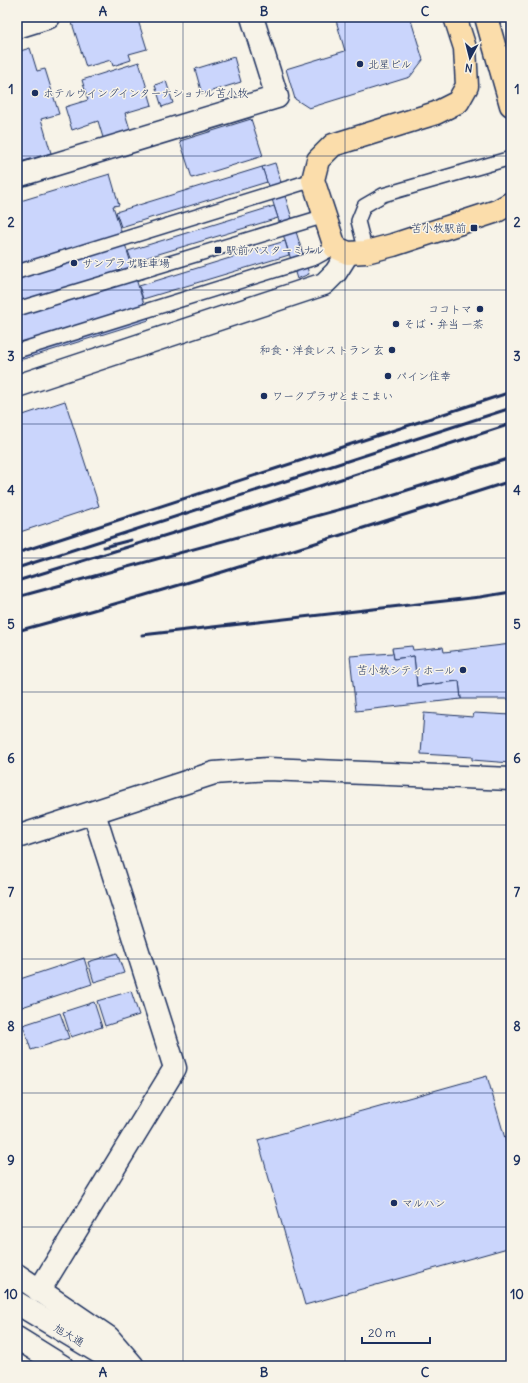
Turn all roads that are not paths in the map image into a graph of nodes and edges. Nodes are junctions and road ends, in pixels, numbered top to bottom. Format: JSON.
{"nodes":[{"id":1,"x":49,"y":17,"type":"edge"},
{"id":2,"x":252,"y":17,"type":"edge"},
{"id":3,"x":455,"y":17,"type":"edge"},
{"id":4,"x":486,"y":17,"type":"edge"},
{"id":5,"x":17,"y":27,"type":"edge"},
{"id":6,"x":510,"y":95,"type":"edge"},
{"id":7,"x":511,"y":158,"type":"edge"},
{"id":8,"x":17,"y":176,"type":"edge"},
{"id":9,"x":313,"y":180,"type":"junction"},
{"id":10,"x":511,"y":202,"type":"edge"},
{"id":11,"x":325,"y":216,"type":"junction"},
{"id":12,"x":350,"y":250,"type":"junction"},
{"id":13,"x":17,"y":272,"type":"edge"},
{"id":14,"x":17,"y":309,"type":"edge"},
{"id":15,"x":17,"y":351,"type":"edge"},
{"id":16,"x":17,"y":386,"type":"edge"},
{"id":17,"x":511,"y":778,"type":"edge"},
{"id":18,"x":94,"y":813,"type":"junction"},
{"id":19,"x":17,"y":838,"type":"edge"},
{"id":20,"x":17,"y":1275,"type":"edge"},
{"id":21,"x":39,"y":1291,"type":"junction"},
{"id":22,"x":17,"y":1303,"type":"edge"},
{"id":23,"x":17,"y":1338,"type":"edge"},
{"id":24,"x":62,"y":1366,"type":"edge"},
{"id":25,"x":122,"y":1366,"type":"edge"},
{"id":26,"x":133,"y":1366,"type":"edge"}],
"edges":[{"from":1,"to":5,"type":"street"},
{"from":2,"to":8,"type":"street"},
{"from":3,"to":9,"type":"main road"},
{"from":4,"to":6,"type":"main road"},
{"from":7,"to":12,"type":"lane"},
{"from":9,"to":11,"type":"main road"},
{"from":9,"to":13,"type":"lane"},
{"from":10,"to":12,"type":"main road"},
{"from":11,"to":12,"type":"main road"},
{"from":11,"to":14,"type":"lane"},
{"from":12,"to":15,"type":"lane"},
{"from":12,"to":16,"type":"street"},
{"from":17,"to":18,"type":"street"},
{"from":18,"to":19,"type":"street"},
{"from":18,"to":21,"type":"street"},
{"from":20,"to":21,"type":"street"},
{"from":21,"to":26,"type":"street"},
{"from":22,"to":25,"type":"street","name":"旭大通"},
{"from":23,"to":24,"type":"street"}]}
